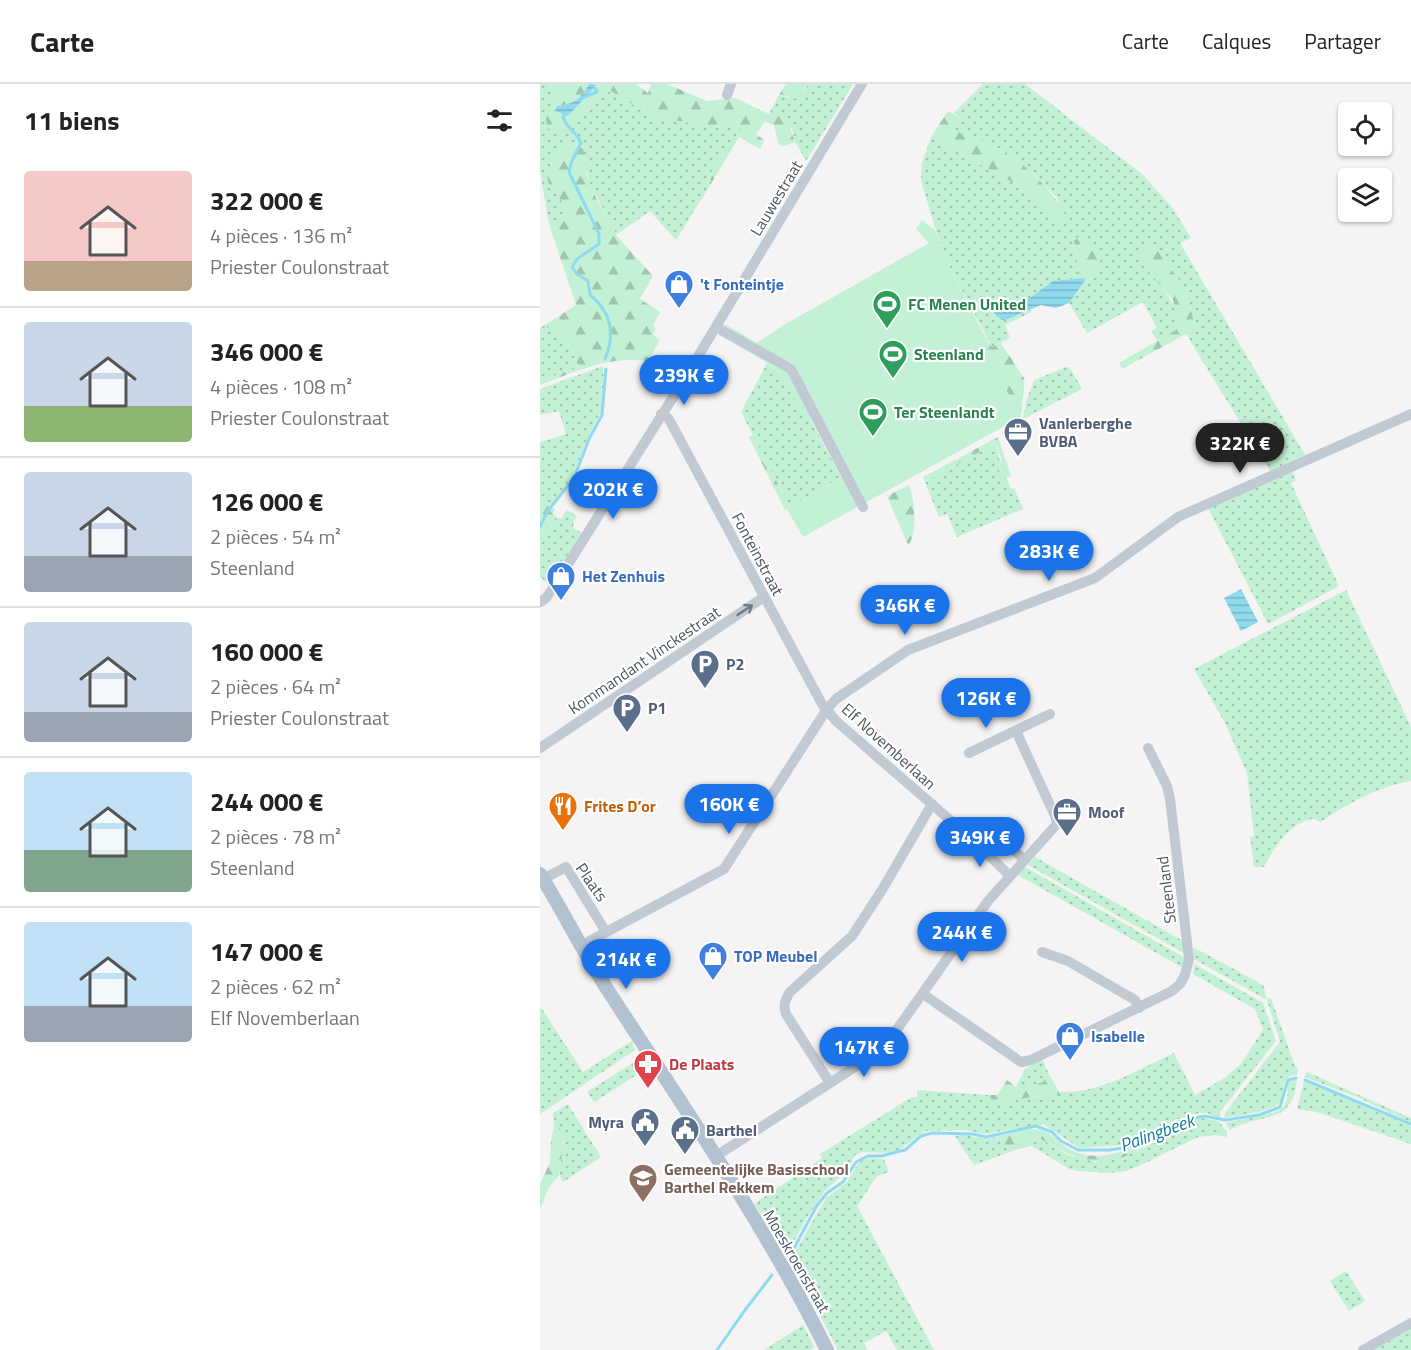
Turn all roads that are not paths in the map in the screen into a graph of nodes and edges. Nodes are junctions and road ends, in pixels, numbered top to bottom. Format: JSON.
{"nodes":[{"id":1,"x":731,"y":84,"type":"edge"},
{"id":2,"x":862,"y":84,"type":"edge"},
{"id":3,"x":727,"y":95,"type":"dead end"},
{"id":4,"x":716,"y":327,"type":"junction"},
{"id":5,"x":662,"y":414,"type":"junction"},
{"id":6,"x":1411,"y":414,"type":"edge"},
{"id":7,"x":863,"y":507,"type":"dead end"},
{"id":8,"x":764,"y":597,"type":"junction"},
{"id":9,"x":540,"y":602,"type":"edge"},
{"id":10,"x":827,"y":709,"type":"junction"},
{"id":11,"x":1050,"y":714,"type":"dead end"},
{"id":12,"x":1016,"y":731,"type":"junction"},
{"id":13,"x":540,"y":748,"type":"edge"},
{"id":14,"x":1148,"y":748,"type":"dead end"},
{"id":15,"x":969,"y":753,"type":"dead end"},
{"id":16,"x":932,"y":804,"type":"junction"},
{"id":17,"x":973,"y":840,"type":"junction"},
{"id":18,"x":1025,"y":860,"type":"junction"},
{"id":19,"x":542,"y":876,"type":"edge"},
{"id":20,"x":1010,"y":876,"type":"junction"},
{"id":21,"x":606,"y":932,"type":"junction"},
{"id":22,"x":582,"y":945,"type":"junction"},
{"id":23,"x":1042,"y":952,"type":"dead end"},
{"id":24,"x":923,"y":994,"type":"junction"},
{"id":25,"x":1139,"y":1008,"type":"junction"},
{"id":26,"x":830,"y":1083,"type":"junction"},
{"id":27,"x":716,"y":1156,"type":"junction"},
{"id":28,"x":1411,"y":1323,"type":"edge"},
{"id":29,"x":827,"y":1350,"type":"edge"},
{"id":30,"x":1363,"y":1350,"type":"edge"}],
"edges":[{"from":1,"to":3,"type":"street"},
{"from":2,"to":4,"type":"street","name":"Lauwestraat"},
{"from":4,"to":5,"type":"street","name":"Lauwestraat"},
{"from":4,"to":7,"type":"street"},
{"from":5,"to":8,"type":"street","name":"Fonteinstraat"},
{"from":5,"to":9,"type":"street","name":"Lauwestraat"},
{"from":6,"to":10,"type":"street"},
{"from":8,"to":10,"type":"street","name":"Fonteinstraat"},
{"from":13,"to":8,"type":"street","name":"Kommandant Vinckestraat","one_way":true},
{"from":10,"to":16,"type":"street","name":"Elf Novemberlaan"},
{"from":10,"to":21,"type":"street"},
{"from":11,"to":12,"type":"street"},
{"from":12,"to":15,"type":"street"},
{"from":12,"to":18,"type":"street"},
{"from":14,"to":25,"type":"street","name":"Steenland"},
{"from":16,"to":17,"type":"street","name":"Elf Novemberlaan"},
{"from":16,"to":26,"type":"street","name":"Elf Novemberlaan"},
{"from":17,"to":18,"type":"street"},
{"from":17,"to":20,"type":"street"},
{"from":18,"to":20,"type":"street"},
{"from":19,"to":21,"type":"street","name":"Plaats"},
{"from":19,"to":22,"type":"main road","name":"Plaats"},
{"from":20,"to":24,"type":"street"},
{"from":21,"to":22,"type":"street"},
{"from":22,"to":27,"type":"main road","name":"Moeskroenstraat"},
{"from":23,"to":25,"type":"street"},
{"from":24,"to":25,"type":"street","name":"Steenland"},
{"from":24,"to":26,"type":"street"},
{"from":26,"to":27,"type":"street"},
{"from":27,"to":29,"type":"main road","name":"Moeskroenstraat"},
{"from":28,"to":30,"type":"street"}]}
